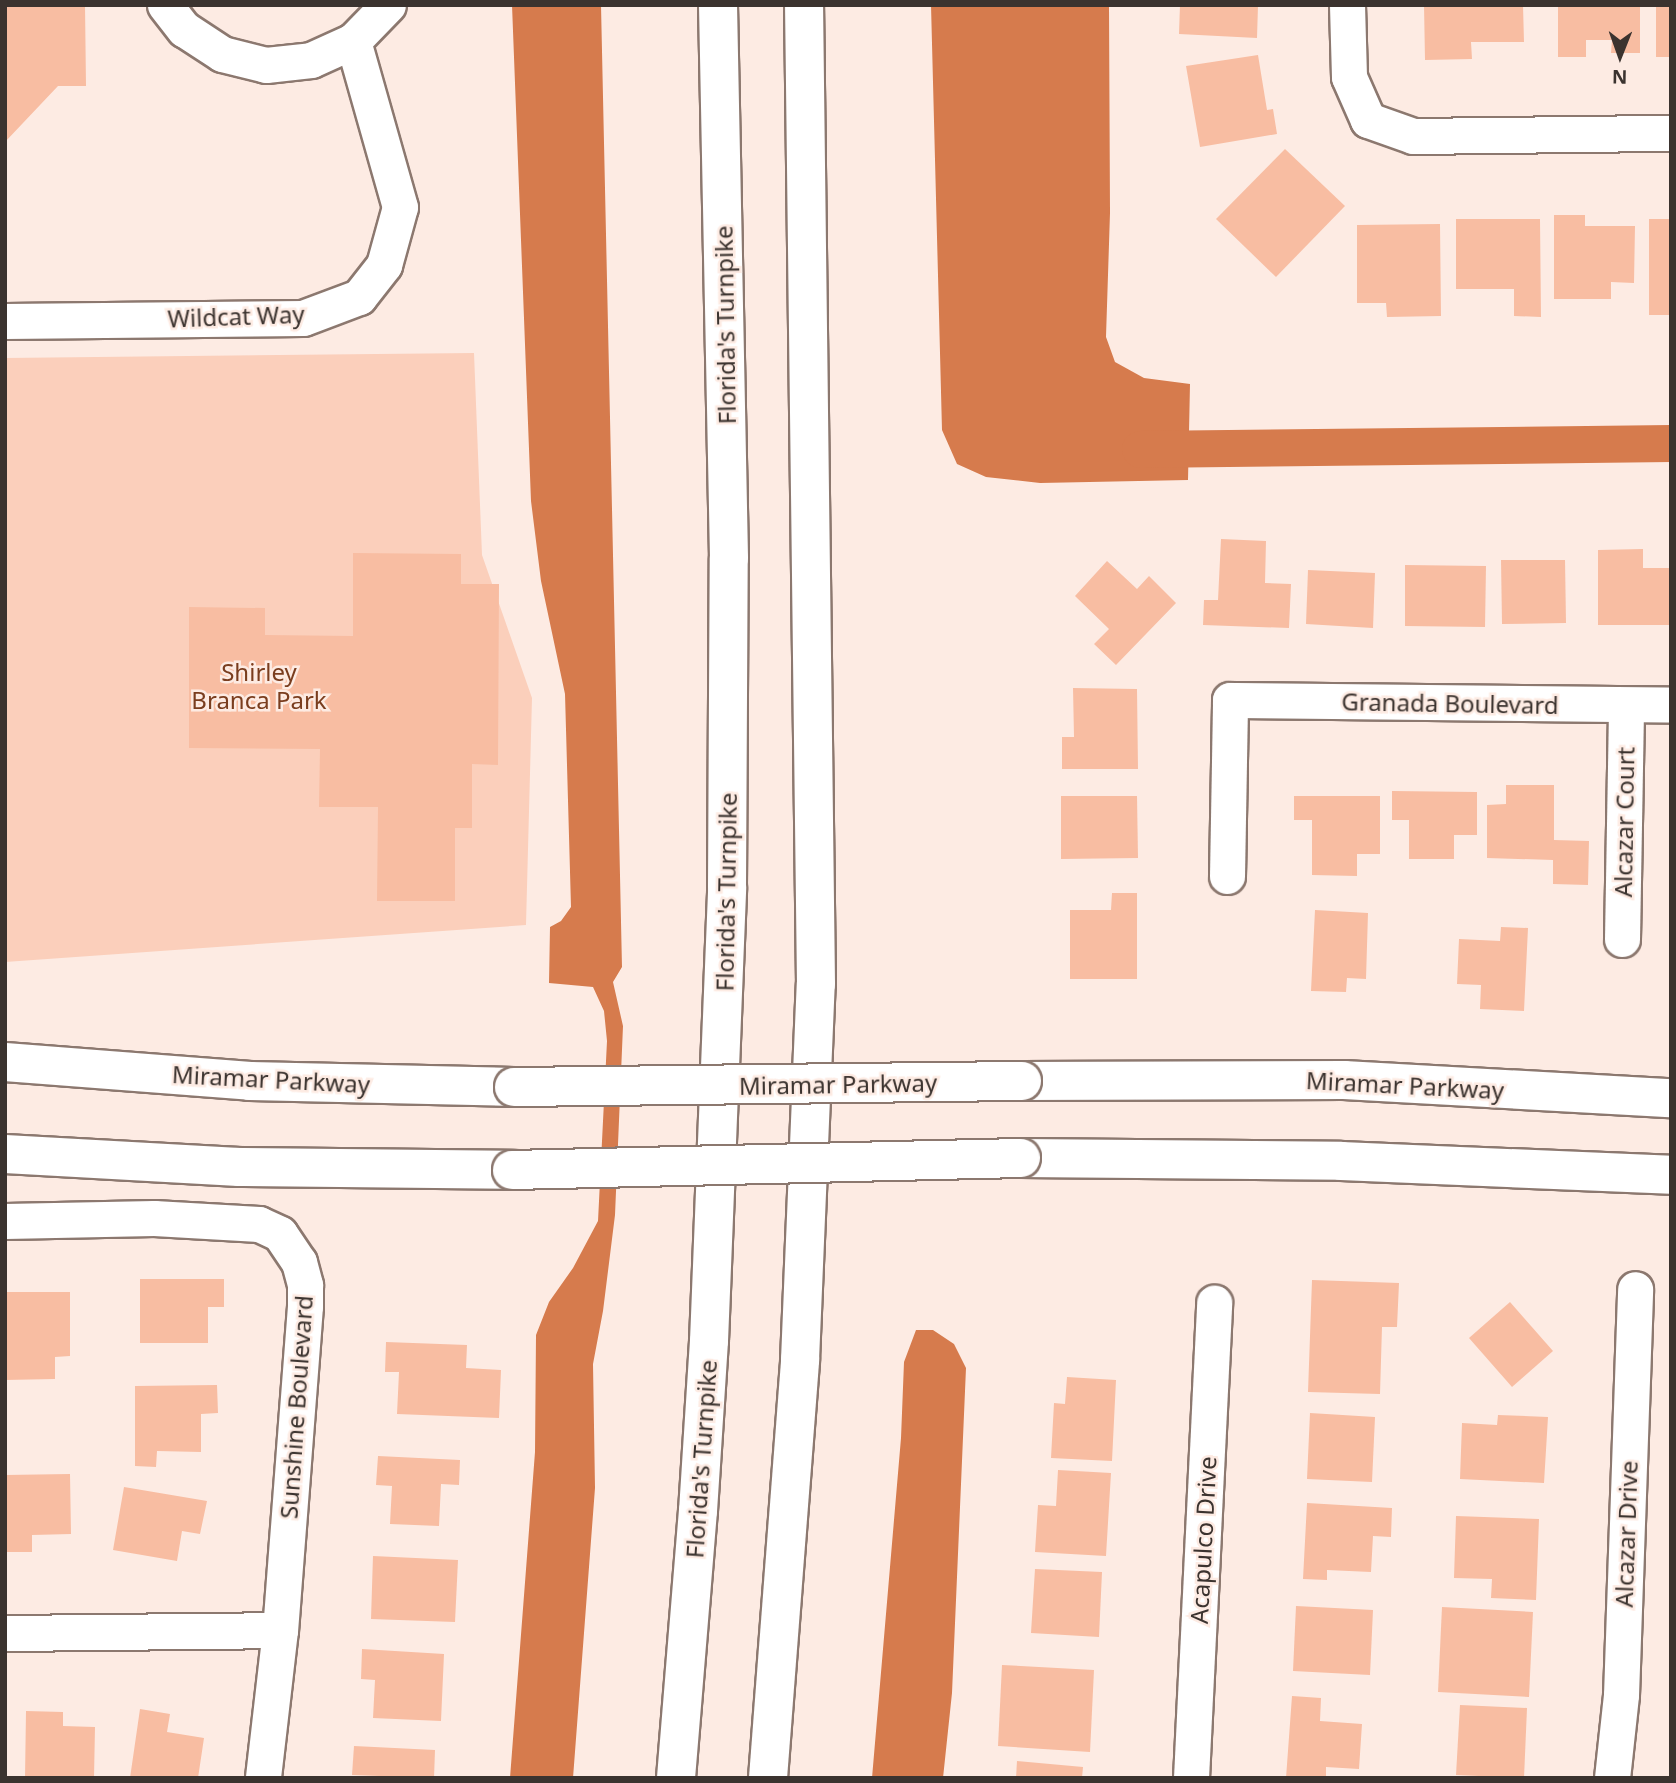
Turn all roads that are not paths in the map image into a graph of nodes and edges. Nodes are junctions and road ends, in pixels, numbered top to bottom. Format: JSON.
{"nodes":[{"id":1,"x":165,"y":5,"type":"edge"},
{"id":2,"x":388,"y":5,"type":"edge"},
{"id":3,"x":718,"y":5,"type":"edge"},
{"id":4,"x":804,"y":5,"type":"edge"},
{"id":5,"x":1346,"y":5,"type":"edge"},
{"id":6,"x":353,"y":41,"type":"junction"},
{"id":7,"x":1671,"y":133,"type":"edge"},
{"id":8,"x":5,"y":321,"type":"edge"},
{"id":9,"x":1626,"y":705,"type":"junction"},
{"id":10,"x":1671,"y":705,"type":"edge"},
{"id":11,"x":1227,"y":876,"type":"dead end"},
{"id":12,"x":1622,"y":939,"type":"dead end"},
{"id":13,"x":5,"y":1062,"type":"edge"},
{"id":14,"x":1671,"y":1098,"type":"edge"},
{"id":15,"x":5,"y":1154,"type":"edge"},
{"id":16,"x":1671,"y":1175,"type":"edge"},
{"id":17,"x":5,"y":1221,"type":"edge"},
{"id":18,"x":1635,"y":1289,"type":"dead end"},
{"id":19,"x":1214,"y":1303,"type":"dead end"},
{"id":20,"x":279,"y":1630,"type":"junction"},
{"id":21,"x":5,"y":1633,"type":"edge"},
{"id":22,"x":263,"y":1778,"type":"edge"},
{"id":23,"x":676,"y":1778,"type":"edge"},
{"id":24,"x":768,"y":1778,"type":"edge"},
{"id":25,"x":1191,"y":1778,"type":"edge"},
{"id":26,"x":1612,"y":1778,"type":"edge"}],
"edges":[{"from":1,"to":6,"type":"street"},
{"from":2,"to":6,"type":"street"},
{"from":3,"to":23,"type":"main road","name":"Florida's Turnpike"},
{"from":4,"to":24,"type":"main road"},
{"from":5,"to":7,"type":"street"},
{"from":6,"to":8,"type":"street","name":"Wildcat Way"},
{"from":9,"to":10,"type":"street","name":"Granada Boulevard"},
{"from":9,"to":11,"type":"street","name":"Granada Boulevard"},
{"from":9,"to":12,"type":"street","name":"Alcazar Court"},
{"from":13,"to":14,"type":"main road","name":"Miramar Parkway","bridge":true},
{"from":15,"to":16,"type":"main road","bridge":true},
{"from":17,"to":20,"type":"street","name":"Sunshine Boulevard"},
{"from":18,"to":26,"type":"street","name":"Alcazar Drive"},
{"from":19,"to":25,"type":"street","name":"Acapulco Drive"},
{"from":20,"to":21,"type":"street"},
{"from":20,"to":22,"type":"street","name":"Sunshine Boulevard"}]}
